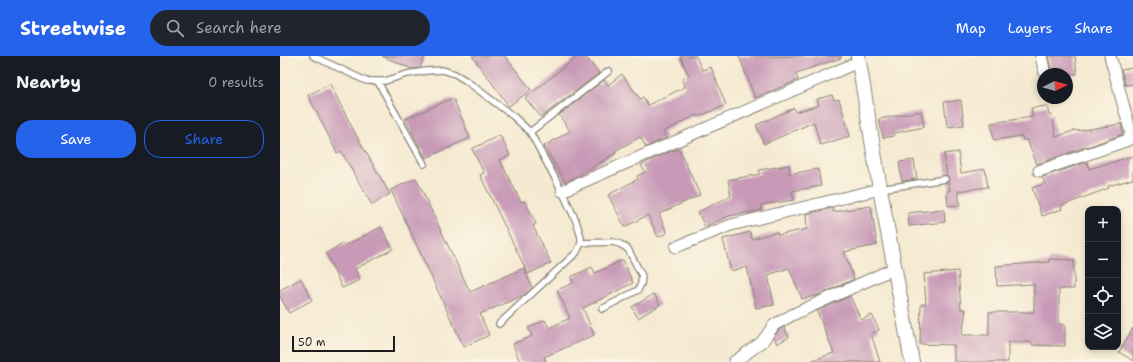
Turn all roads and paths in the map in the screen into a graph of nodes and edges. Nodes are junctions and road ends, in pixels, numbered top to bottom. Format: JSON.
{"nodes":[{"id":1,"x":313,"y":56,"type":"edge"},
{"id":2,"x":1042,"y":56,"type":"edge"},
{"id":3,"x":1110,"y":56,"type":"edge"},
{"id":4,"x":858,"y":59,"type":"edge"},
{"id":5,"x":1044,"y":68,"type":"edge"},
{"id":6,"x":609,"y":71,"type":"dead end"},
{"id":7,"x":378,"y":82,"type":"junction"},
{"id":8,"x":530,"y":132,"type":"junction"},
{"id":9,"x":424,"y":164,"type":"dead end"},
{"id":10,"x":1039,"y":171,"type":"dead end"},
{"id":11,"x":945,"y":179,"type":"dead end"},
{"id":12,"x":880,"y":189,"type":"junction"},
{"id":13,"x":562,"y":191,"type":"junction"},
{"id":14,"x":581,"y":243,"type":"junction"},
{"id":15,"x":676,"y":247,"type":"dead end"},
{"id":16,"x":895,"y":268,"type":"junction"},
{"id":17,"x":602,"y":308,"type":"dead end"},
{"id":18,"x":499,"y":324,"type":"dead end"},
{"id":19,"x":734,"y":362,"type":"edge"},
{"id":20,"x":912,"y":362,"type":"edge"}],
"edges":[{"from":1,"to":7,"type":"lane"},
{"from":2,"to":5,"type":"street"},
{"from":3,"to":10,"type":"street"},
{"from":4,"to":12,"type":"street"},
{"from":4,"to":13,"type":"street"},
{"from":6,"to":8,"type":"lane"},
{"from":7,"to":8,"type":"lane"},
{"from":7,"to":9,"type":"lane"},
{"from":8,"to":13,"type":"lane"},
{"from":11,"to":12,"type":"lane"},
{"from":12,"to":15,"type":"street"},
{"from":12,"to":16,"type":"street"},
{"from":13,"to":14,"type":"lane"},
{"from":14,"to":17,"type":"lane"},
{"from":14,"to":18,"type":"lane"},
{"from":16,"to":19,"type":"street"},
{"from":16,"to":20,"type":"street"}]}
